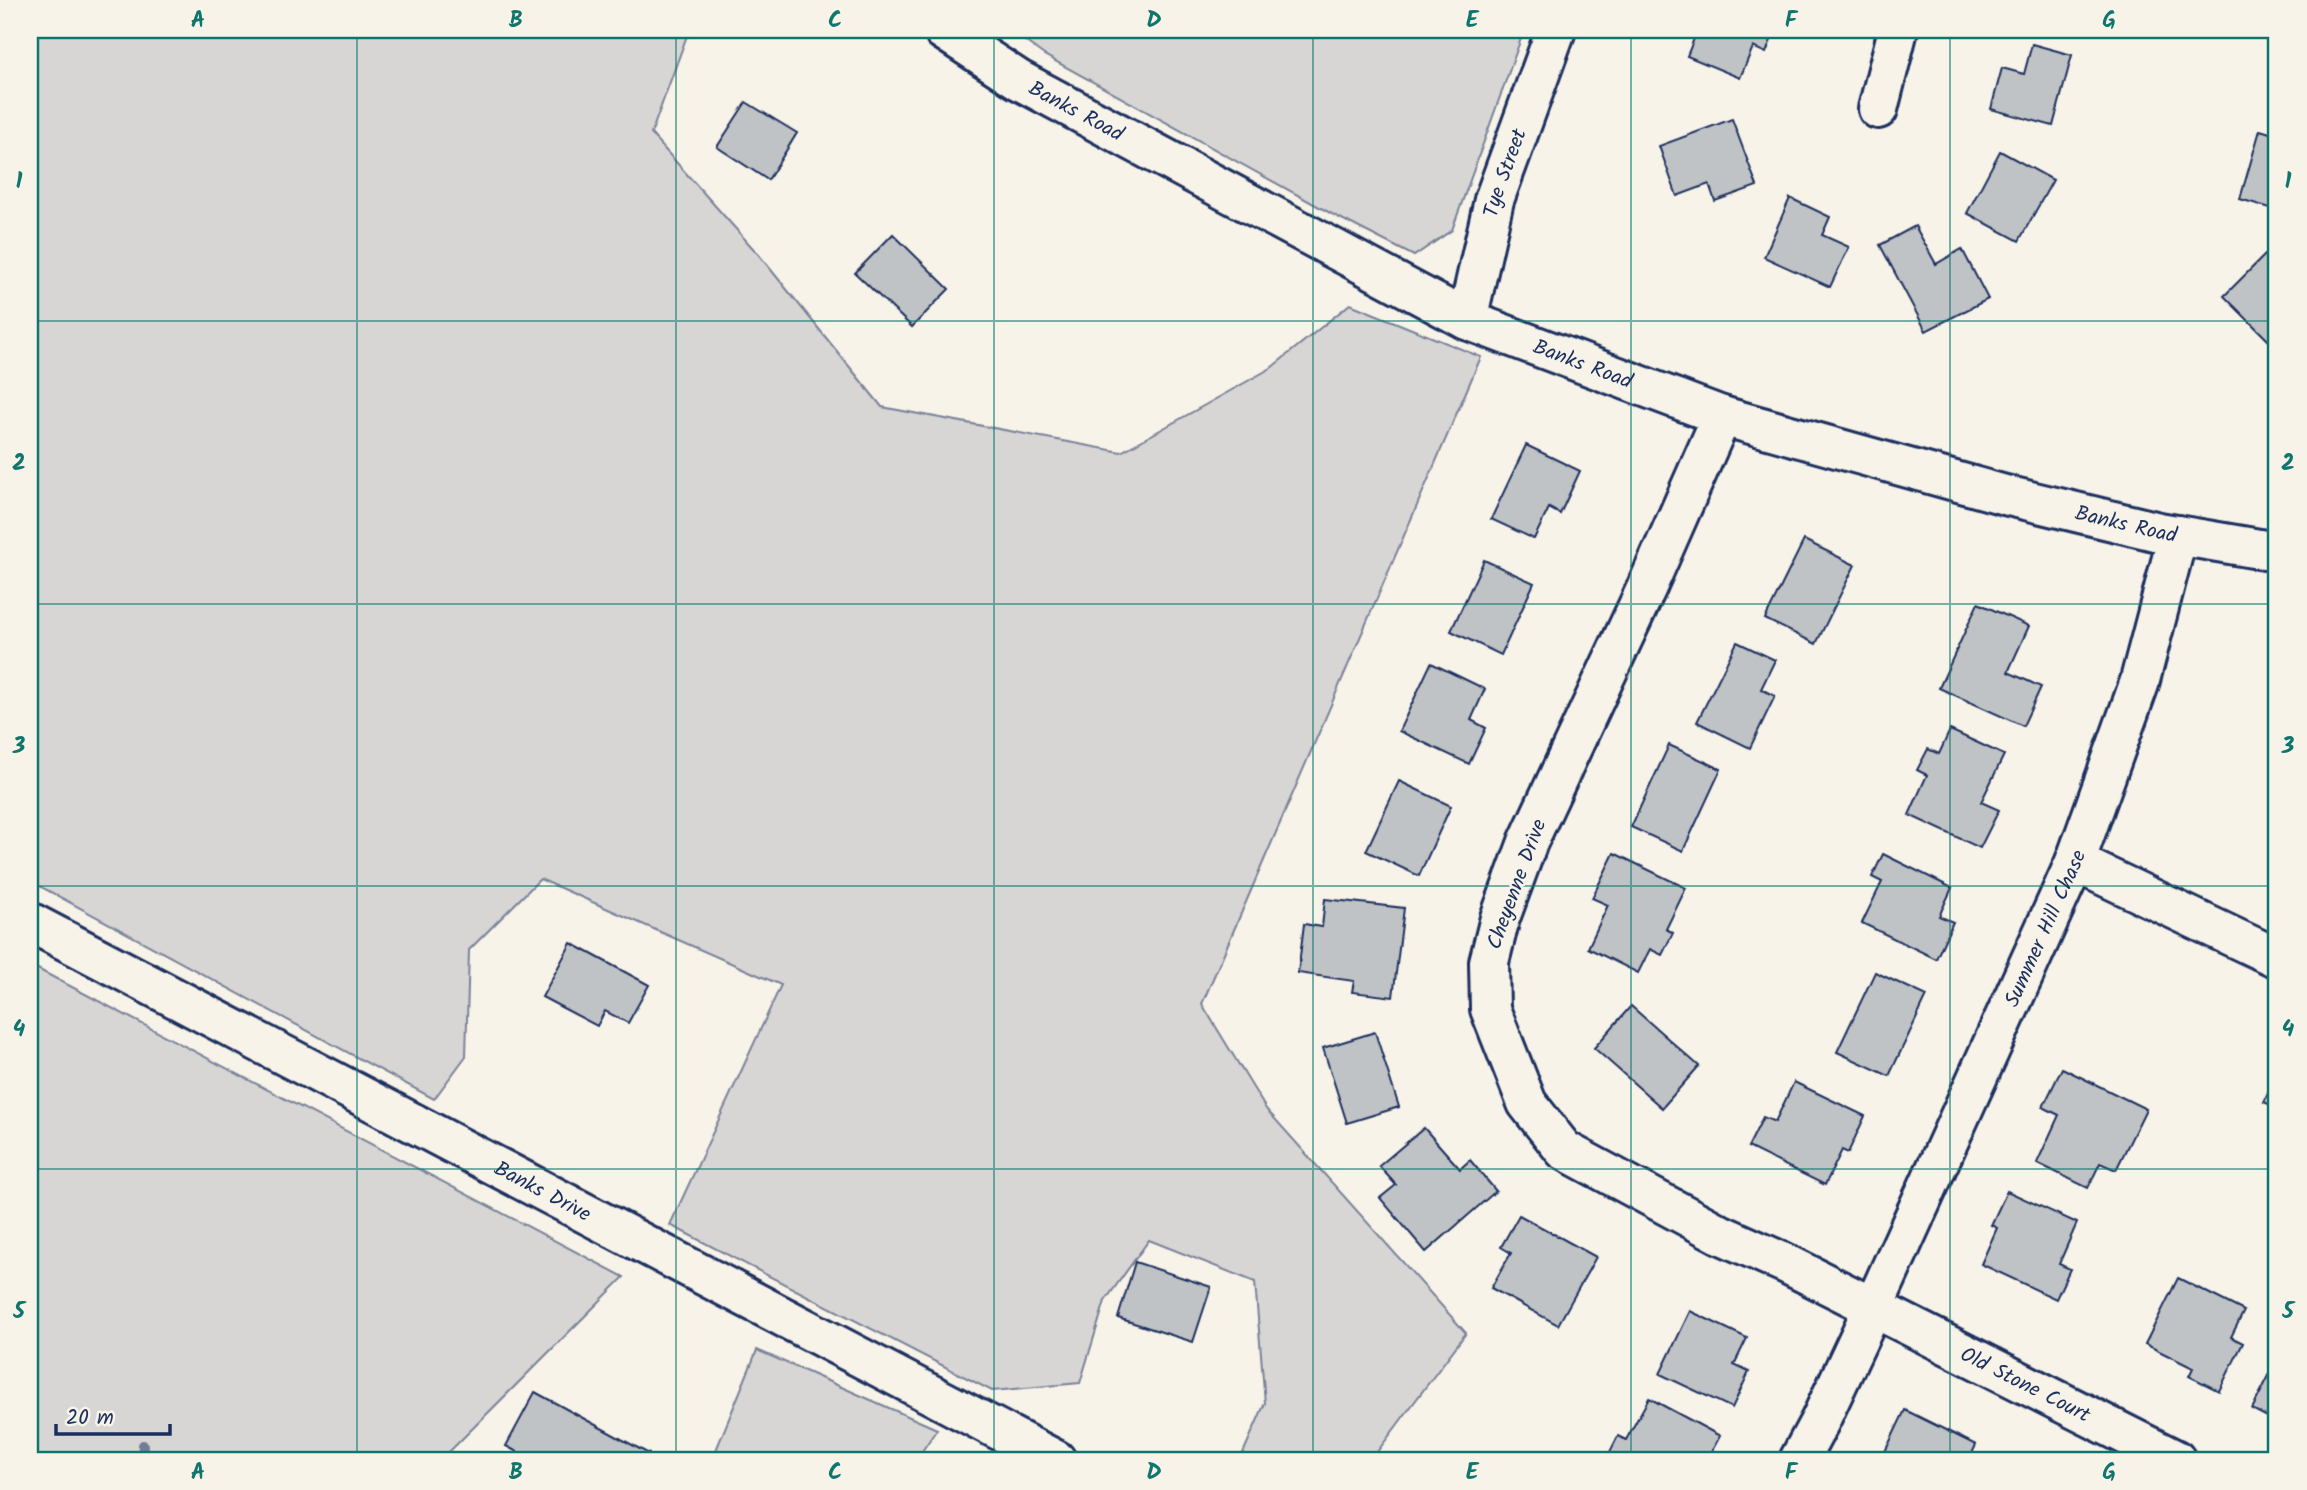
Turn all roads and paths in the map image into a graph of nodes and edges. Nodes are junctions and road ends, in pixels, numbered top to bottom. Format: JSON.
{"nodes":[{"id":1,"x":943,"y":30,"type":"edge"},
{"id":2,"x":1556,"y":30,"type":"edge"},
{"id":3,"x":1898,"y":30,"type":"edge"},
{"id":4,"x":1878,"y":109,"type":"dead end"},
{"id":5,"x":1467,"y":320,"type":"junction"},
{"id":6,"x":1722,"y":416,"type":"junction"},
{"id":7,"x":2178,"y":535,"type":"junction"},
{"id":8,"x":2277,"y":552,"type":"edge"},
{"id":9,"x":2075,"y":862,"type":"junction"},
{"id":10,"x":30,"y":922,"type":"edge"},
{"id":11,"x":2277,"y":958,"type":"edge"},
{"id":12,"x":1873,"y":1308,"type":"junction"},
{"id":13,"x":1056,"y":1460,"type":"edge"},
{"id":14,"x":1799,"y":1460,"type":"edge"},
{"id":15,"x":2176,"y":1460,"type":"edge"}],
"edges":[{"from":1,"to":5,"type":"street","name":"Banks Road"},
{"from":2,"to":5,"type":"street","name":"Tye Street"},
{"from":3,"to":4,"type":"street"},
{"from":5,"to":6,"type":"street","name":"Banks Road"},
{"from":6,"to":7,"type":"street","name":"Banks Road"},
{"from":6,"to":12,"type":"street","name":"Cheyenne Drive"},
{"from":7,"to":8,"type":"street","name":"Banks Road"},
{"from":7,"to":9,"type":"street","name":"Summer Hill Chase"},
{"from":9,"to":11,"type":"street"},
{"from":9,"to":12,"type":"street","name":"Summer Hill Chase"},
{"from":10,"to":13,"type":"street","name":"Banks Drive"},
{"from":12,"to":14,"type":"street","name":"Summer Hill Chase"},
{"from":12,"to":15,"type":"street","name":"Old Stone Court"}]}
